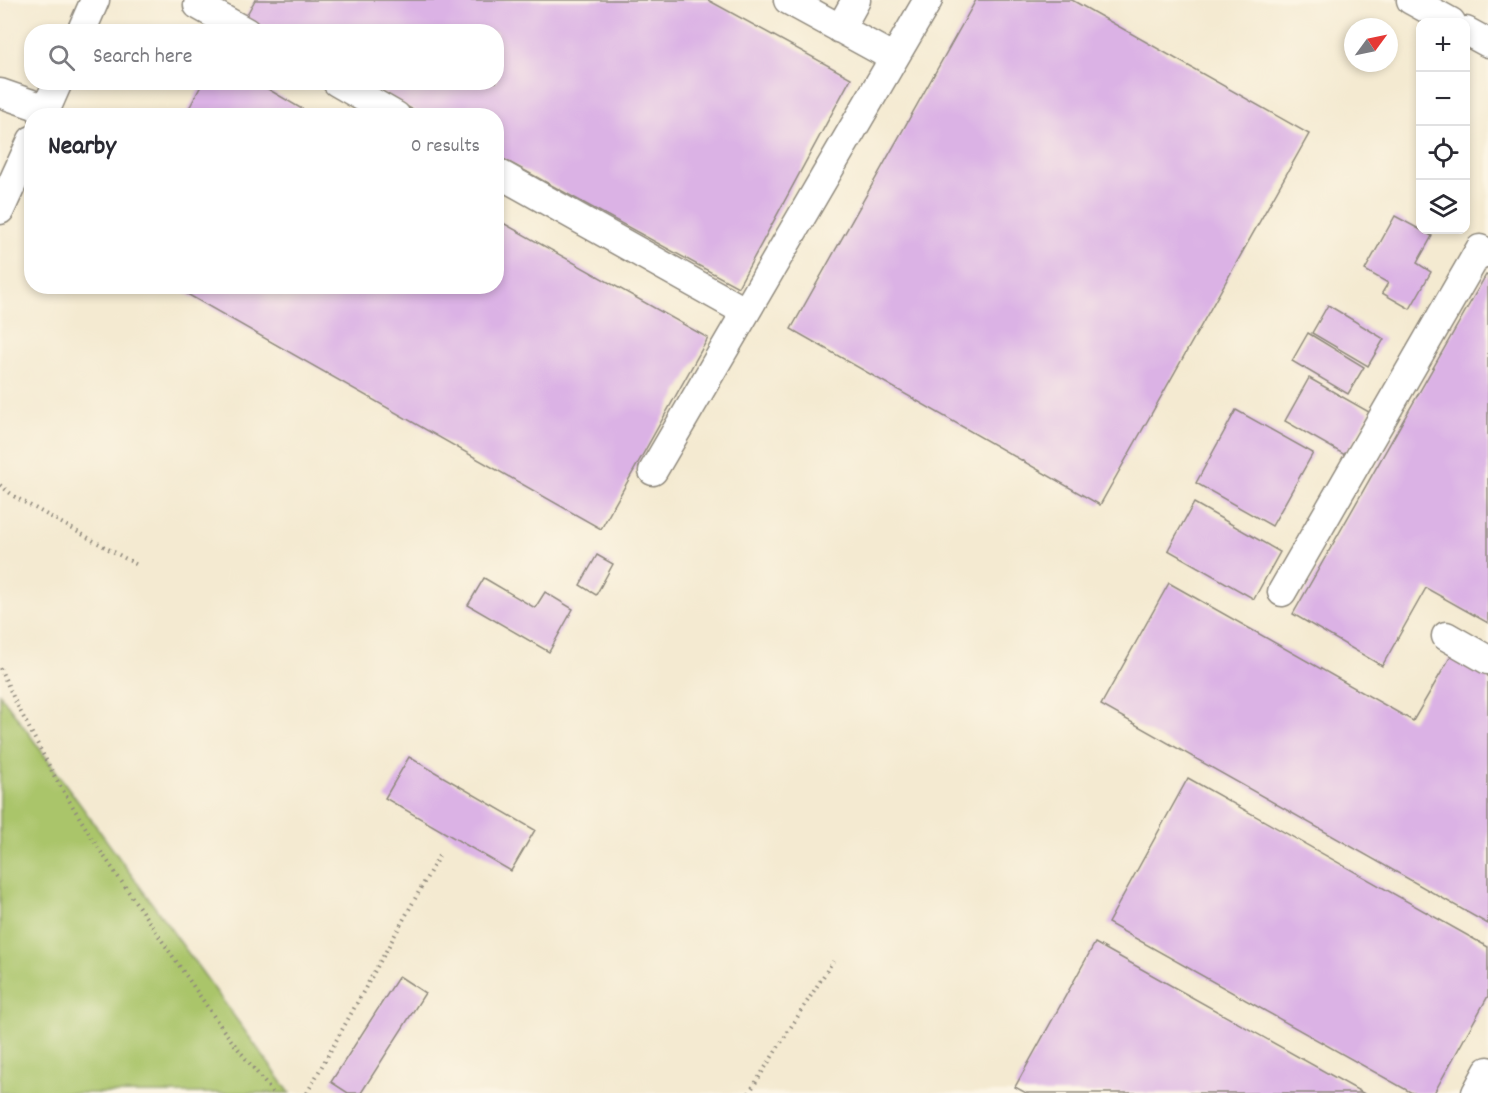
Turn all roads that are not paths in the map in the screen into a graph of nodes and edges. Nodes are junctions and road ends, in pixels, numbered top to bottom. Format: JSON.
{"nodes":[{"id":1,"x":95,"y":0,"type":"edge"},
{"id":2,"x":201,"y":0,"type":"edge"},
{"id":3,"x":788,"y":0,"type":"edge"},
{"id":4,"x":856,"y":0,"type":"edge"},
{"id":5,"x":928,"y":0,"type":"edge"},
{"id":6,"x":1411,"y":0,"type":"edge"},
{"id":7,"x":1444,"y":13,"type":"edge"},
{"id":8,"x":84,"y":24,"type":"edge"},
{"id":9,"x":232,"y":24,"type":"edge"},
{"id":10,"x":840,"y":28,"type":"junction"},
{"id":11,"x":1470,"y":33,"type":"edge"},
{"id":12,"x":1488,"y":44,"type":"edge"},
{"id":13,"x":894,"y":58,"type":"junction"},
{"id":14,"x":54,"y":90,"type":"edge"},
{"id":15,"x":351,"y":90,"type":"edge"},
{"id":16,"x":0,"y":93,"type":"edge"},
{"id":17,"x":35,"y":108,"type":"edge"},
{"id":18,"x":46,"y":108,"type":"edge"},
{"id":19,"x":382,"y":108,"type":"edge"},
{"id":20,"x":24,"y":158,"type":"edge"},
{"id":21,"x":504,"y":176,"type":"edge"},
{"id":22,"x":0,"y":210,"type":"edge"},
{"id":23,"x":1488,"y":253,"type":"edge"},
{"id":24,"x":746,"y":312,"type":"junction"},
{"id":25,"x":653,"y":471,"type":"dead end"},
{"id":26,"x":1282,"y":592,"type":"dead end"},
{"id":27,"x":1446,"y":636,"type":"dead end"},
{"id":28,"x":1488,"y":660,"type":"edge"},
{"id":29,"x":1488,"y":1071,"type":"edge"},
{"id":30,"x":1476,"y":1093,"type":"edge"}],
"edges":[{"from":1,"to":8,"type":"street"},
{"from":2,"to":9,"type":"street"},
{"from":3,"to":10,"type":"street"},
{"from":4,"to":10,"type":"street"},
{"from":5,"to":13,"type":"street"},
{"from":6,"to":7,"type":"street"},
{"from":10,"to":13,"type":"street"},
{"from":11,"to":12,"type":"street"},
{"from":13,"to":24,"type":"street"},
{"from":14,"to":18,"type":"street"},
{"from":15,"to":19,"type":"street"},
{"from":16,"to":17,"type":"street"},
{"from":20,"to":22,"type":"street"},
{"from":21,"to":24,"type":"street"},
{"from":23,"to":26,"type":"street"},
{"from":24,"to":25,"type":"street"},
{"from":27,"to":28,"type":"street"},
{"from":29,"to":30,"type":"street"}]}
